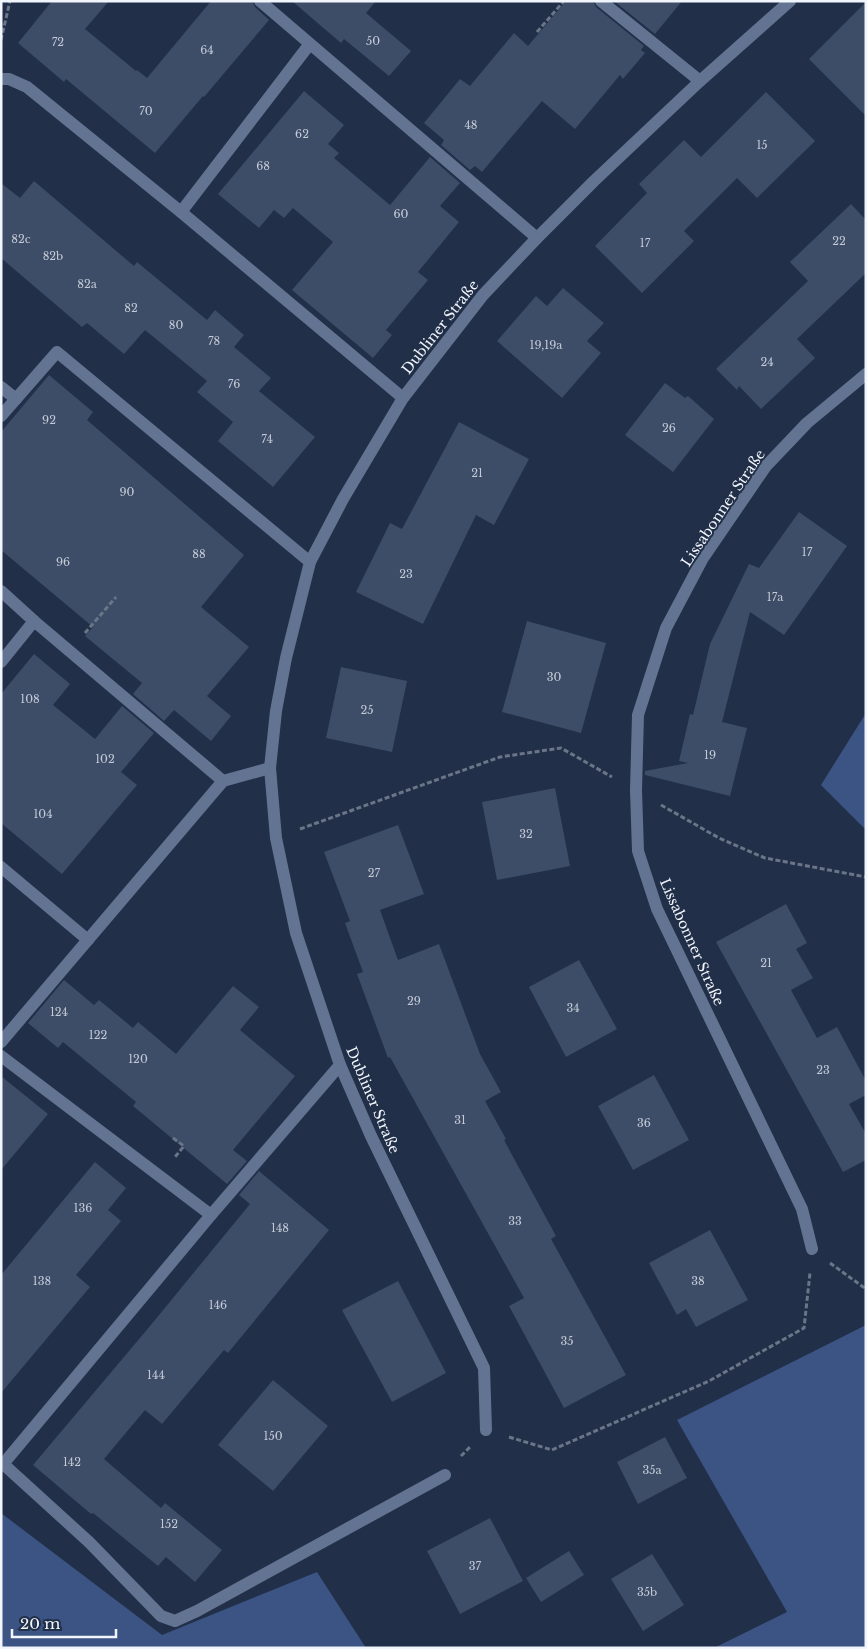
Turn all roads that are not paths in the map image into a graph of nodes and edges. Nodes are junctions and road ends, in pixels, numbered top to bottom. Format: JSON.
{"nodes":[{"id":1,"x":260,"y":1,"type":"edge"},
{"id":2,"x":601,"y":1,"type":"edge"},
{"id":3,"x":790,"y":1,"type":"edge"},
{"id":4,"x":309,"y":44,"type":"junction"},
{"id":5,"x":1,"y":79,"type":"edge"},
{"id":6,"x":700,"y":81,"type":"junction"},
{"id":7,"x":180,"y":212,"type":"junction"},
{"id":8,"x":537,"y":238,"type":"junction"},
{"id":9,"x":866,"y":374,"type":"edge"},
{"id":10,"x":1,"y":387,"type":"edge"},
{"id":11,"x":402,"y":398,"type":"junction"},
{"id":12,"x":16,"y":399,"type":"junction"},
{"id":13,"x":1,"y":416,"type":"edge"},
{"id":14,"x":310,"y":562,"type":"junction"},
{"id":15,"x":1,"y":591,"type":"edge"},
{"id":16,"x":34,"y":621,"type":"junction"},
{"id":17,"x":1,"y":662,"type":"edge"},
{"id":18,"x":270,"y":768,"type":"junction"},
{"id":19,"x":223,"y":781,"type":"junction"},
{"id":20,"x":1,"y":867,"type":"edge"},
{"id":21,"x":88,"y":940,"type":"junction"},
{"id":22,"x":1,"y":1042,"type":"edge"},
{"id":23,"x":1,"y":1056,"type":"edge"},
{"id":24,"x":340,"y":1065,"type":"junction"},
{"id":25,"x":211,"y":1215,"type":"junction"},
{"id":26,"x":812,"y":1249,"type":"road end"},
{"id":27,"x":486,"y":1430,"type":"dead end"},
{"id":28,"x":3,"y":1463,"type":"edge"},
{"id":29,"x":445,"y":1475,"type":"dead end"}],
"edges":[{"from":1,"to":4,"type":"street"},
{"from":2,"to":6,"type":"street"},
{"from":3,"to":6,"type":"street","name":"Dubliner Straße"},
{"from":4,"to":7,"type":"street"},
{"from":4,"to":8,"type":"street"},
{"from":5,"to":7,"type":"street"},
{"from":6,"to":8,"type":"street","name":"Dubliner Straße"},
{"from":7,"to":11,"type":"street"},
{"from":8,"to":11,"type":"street","name":"Dubliner Straße"},
{"from":9,"to":26,"type":"street","name":"Lissabonner Straße"},
{"from":10,"to":12,"type":"street"},
{"from":11,"to":14,"type":"street","name":"Dubliner Straße"},
{"from":12,"to":13,"type":"street"},
{"from":12,"to":14,"type":"street"},
{"from":14,"to":18,"type":"street","name":"Dubliner Straße"},
{"from":15,"to":16,"type":"street"},
{"from":16,"to":17,"type":"street"},
{"from":16,"to":19,"type":"street"},
{"from":18,"to":19,"type":"street"},
{"from":18,"to":24,"type":"street","name":"Dubliner Straße"},
{"from":19,"to":21,"type":"street"},
{"from":20,"to":21,"type":"street"},
{"from":21,"to":22,"type":"street"},
{"from":23,"to":25,"type":"street"},
{"from":24,"to":25,"type":"street"},
{"from":24,"to":27,"type":"street","name":"Dubliner Straße"},
{"from":25,"to":28,"type":"street"},
{"from":28,"to":29,"type":"street"}]}
